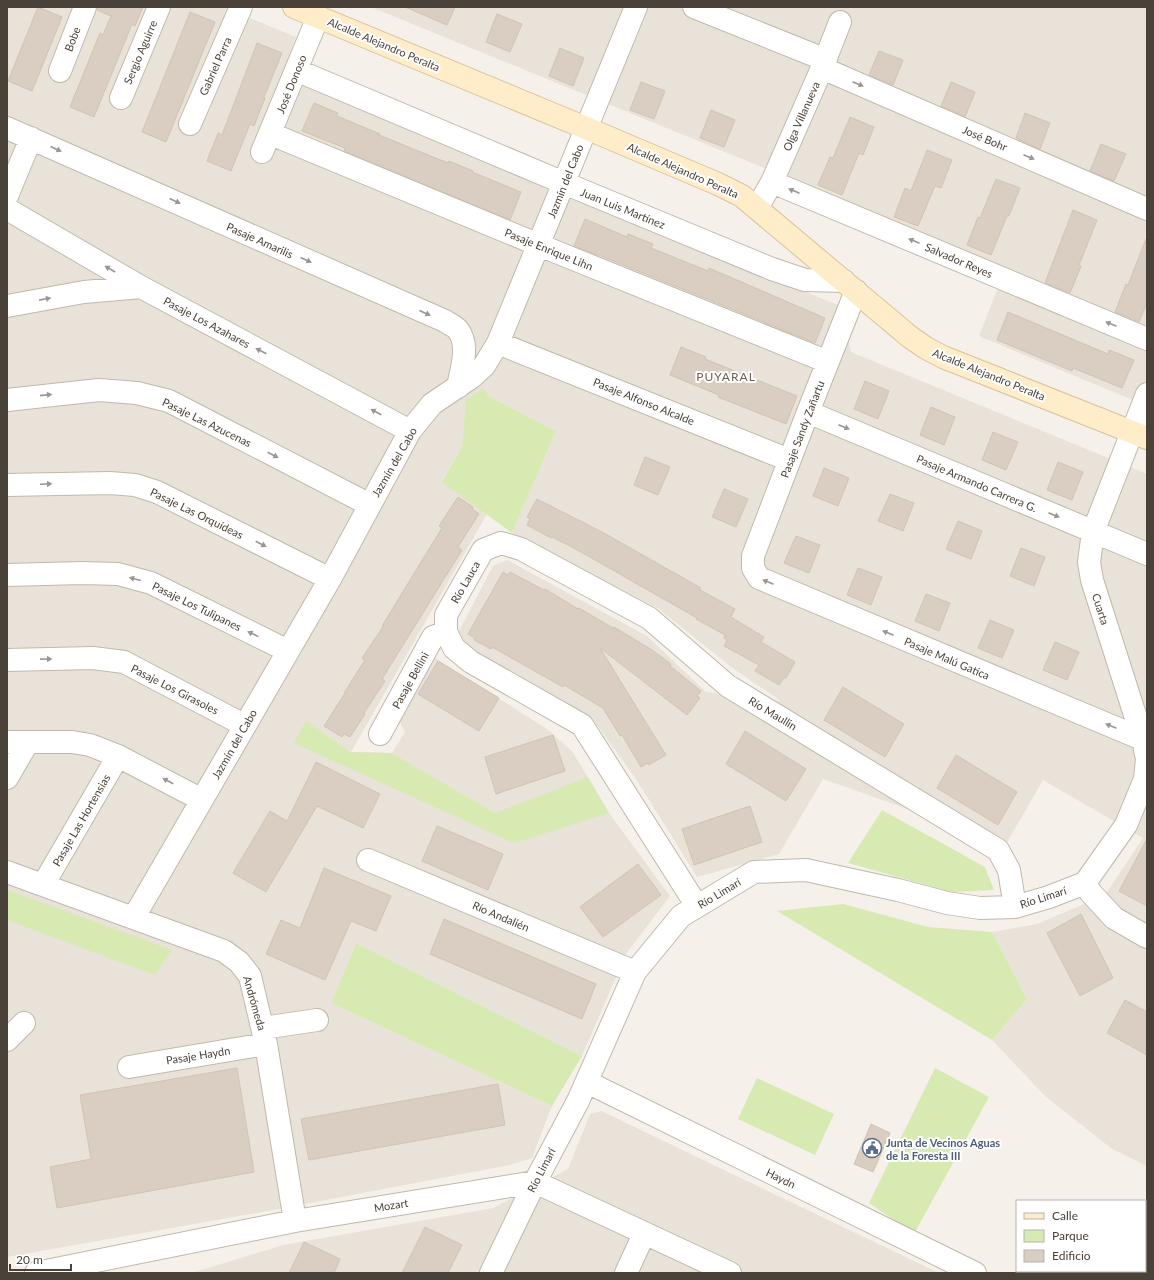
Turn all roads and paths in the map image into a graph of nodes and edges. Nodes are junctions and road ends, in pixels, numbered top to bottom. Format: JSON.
{"nodes":[{"id":1,"x":85,"y":7,"type":"edge"},
{"id":2,"x":159,"y":7,"type":"edge"},
{"id":3,"x":241,"y":7,"type":"edge"},
{"id":4,"x":294,"y":7,"type":"edge"},
{"id":5,"x":636,"y":7,"type":"edge"},
{"id":6,"x":694,"y":7,"type":"edge"},
{"id":7,"x":318,"y":16,"type":"junction"},
{"id":8,"x":840,"y":22,"type":"dead end"},
{"id":9,"x":824,"y":64,"type":"junction"},
{"id":10,"x":60,"y":70,"type":"dead end"},
{"id":11,"x":296,"y":70,"type":"junction"},
{"id":12,"x":122,"y":98,"type":"dead end"},
{"id":13,"x":190,"y":124,"type":"dead end"},
{"id":14,"x":7,"y":128,"type":"edge"},
{"id":15,"x":586,"y":128,"type":"junction"},
{"id":16,"x":31,"y":138,"type":"junction"},
{"id":17,"x":267,"y":143,"type":"joint"},
{"id":18,"x":772,"y":182,"type":"junction"},
{"id":19,"x":564,"y":183,"type":"junction"},
{"id":20,"x":7,"y":196,"type":"edge"},
{"id":21,"x":757,"y":208,"type":"junction"},
{"id":22,"x":1147,"y":209,"type":"edge"},
{"id":23,"x":7,"y":210,"type":"edge"},
{"id":24,"x":539,"y":245,"type":"junction"},
{"id":25,"x":850,"y":286,"type":"junction"},
{"id":26,"x":141,"y":287,"type":"junction"},
{"id":27,"x":7,"y":306,"type":"edge"},
{"id":28,"x":1147,"y":339,"type":"edge"},
{"id":29,"x":498,"y":342,"type":"junction"},
{"id":30,"x":828,"y":362,"type":"junction"},
{"id":31,"x":458,"y":387,"type":"junction"},
{"id":32,"x":1147,"y":394,"type":"edge"},
{"id":33,"x":7,"y":400,"type":"edge"},
{"id":34,"x":808,"y":412,"type":"junction"},
{"id":35,"x":410,"y":431,"type":"junction"},
{"id":36,"x":1140,"y":435,"type":"edge"},
{"id":37,"x":789,"y":460,"type":"junction"},
{"id":38,"x":7,"y":485,"type":"edge"},
{"id":39,"x":370,"y":505,"type":"junction"},
{"id":40,"x":1093,"y":532,"type":"junction"},
{"id":41,"x":500,"y":543,"type":"joint"},
{"id":42,"x":1147,"y":554,"type":"edge"},
{"id":43,"x":753,"y":568,"type":"joint"},
{"id":44,"x":7,"y":575,"type":"edge"},
{"id":45,"x":330,"y":578,"type":"junction"},
{"id":46,"x":446,"y":632,"type":"junction"},
{"id":47,"x":288,"y":651,"type":"junction"},
{"id":48,"x":7,"y":660,"type":"edge"},
{"id":49,"x":244,"y":725,"type":"junction"},
{"id":50,"x":380,"y":734,"type":"dead end"},
{"id":51,"x":1145,"y":741,"type":"edge"},
{"id":52,"x":17,"y":742,"type":"edge"},
{"id":53,"x":118,"y":756,"type":"junction"},
{"id":54,"x":7,"y":778,"type":"edge"},
{"id":55,"x":202,"y":800,"type":"junction"},
{"id":56,"x":368,"y":860,"type":"dead end"},
{"id":57,"x":7,"y":872,"type":"edge"},
{"id":58,"x":1085,"y":883,"type":"junction"},
{"id":59,"x":43,"y":885,"type":"junction"},
{"id":60,"x":697,"y":906,"type":"junction"},
{"id":61,"x":1015,"y":906,"type":"junction"},
{"id":62,"x":134,"y":917,"type":"junction"},
{"id":63,"x":1147,"y":937,"type":"edge"},
{"id":64,"x":635,"y":972,"type":"junction"},
{"id":65,"x":317,"y":1020,"type":"dead end"},
{"id":66,"x":24,"y":1023,"type":"dead end"},
{"id":67,"x":265,"y":1036,"type":"junction"},
{"id":68,"x":7,"y":1040,"type":"edge"},
{"id":69,"x":129,"y":1067,"type":"dead end"},
{"id":70,"x":587,"y":1082,"type":"junction"},
{"id":71,"x":535,"y":1182,"type":"junction"},
{"id":72,"x":295,"y":1221,"type":"junction"},
{"id":73,"x":644,"y":1234,"type":"junction"},
{"id":74,"x":77,"y":1269,"type":"edge"},
{"id":75,"x":36,"y":1273,"type":"edge"},
{"id":76,"x":491,"y":1273,"type":"edge"},
{"id":77,"x":626,"y":1273,"type":"edge"},
{"id":78,"x":730,"y":1273,"type":"edge"},
{"id":79,"x":975,"y":1273,"type":"edge"}],
"edges":[{"from":1,"to":10,"type":"street","name":"Bobe"},
{"from":2,"to":12,"type":"street","name":"Sergio Aguirre"},
{"from":3,"to":13,"type":"street","name":"Gabriel Parra"},
{"from":4,"to":7,"type":"street","name":"Alcalde Alejandro Peralta"},
{"from":5,"to":15,"type":"street","name":"Jazmín del Cabo"},
{"from":6,"to":9,"type":"street","name":"José Bohr"},
{"from":7,"to":11,"type":"street","name":"José Donoso"},
{"from":7,"to":15,"type":"street","name":"Alcalde Alejandro Peralta"},
{"from":8,"to":9,"type":"street","name":"Olga Villanueva"},
{"from":9,"to":18,"type":"street","name":"Olga Villanueva"},
{"from":9,"to":22,"type":"street","name":"José Bohr","one_way":true},
{"from":11,"to":17,"type":"street","name":"José Donoso"},
{"from":11,"to":19,"type":"street","name":"Juan Luis Martínez"},
{"from":14,"to":16,"type":"street","name":"Pasaje Amarilis"},
{"from":15,"to":19,"type":"street","name":"Jazmín del Cabo"},
{"from":15,"to":21,"type":"street","name":"Alcalde Alejandro Peralta"},
{"from":16,"to":20,"type":"street"},
{"from":16,"to":31,"type":"street","name":"Pasaje Amarilis","one_way":true},
{"from":17,"to":24,"type":"street","name":"Pasaje Enrique Lihn"},
{"from":18,"to":21,"type":"street","name":"Olga Villanueva"},
{"from":28,"to":18,"type":"street","name":"Salvador Reyes","one_way":true},
{"from":19,"to":24,"type":"street","name":"Jazmín del Cabo"},
{"from":19,"to":25,"type":"street","name":"Juan Luis Martínez"},
{"from":21,"to":25,"type":"street","name":"Alcalde Alejandro Peralta"},
{"from":26,"to":23,"type":"street","name":"Pasaje Los Azahares","one_way":true},
{"from":24,"to":29,"type":"street","name":"Jazmín del Cabo"},
{"from":24,"to":30,"type":"street","name":"Pasaje Enrique Lihn"},
{"from":25,"to":30,"type":"street","name":"Pasaje Sandy Zañartu"},
{"from":25,"to":36,"type":"street","name":"Alcalde Alejandro Peralta"},
{"from":27,"to":26,"type":"street","one_way":true},
{"from":35,"to":26,"type":"street","name":"Pasaje Los Azahares","one_way":true},
{"from":29,"to":31,"type":"street","name":"Jazmín del Cabo"},
{"from":29,"to":37,"type":"street","name":"Pasaje Alfonso Alcalde"},
{"from":30,"to":34,"type":"street","name":"Pasaje Sandy Zañartu"},
{"from":31,"to":35,"type":"street","name":"Jazmín del Cabo"},
{"from":32,"to":36,"type":"street","name":"Cuarta"},
{"from":33,"to":39,"type":"street","name":"Pasaje Las Azucenas","one_way":true},
{"from":34,"to":37,"type":"street","name":"Pasaje Sandy Zañartu"},
{"from":34,"to":40,"type":"street","name":"Pasaje Armando Carrera G.","one_way":true},
{"from":35,"to":39,"type":"street","name":"Jazmín del Cabo"},
{"from":36,"to":40,"type":"street","name":"Cuarta"},
{"from":37,"to":43,"type":"street","name":"Pasaje Sandy Zañartu"},
{"from":38,"to":45,"type":"street","name":"Pasaje Las Orquídeas","one_way":true},
{"from":39,"to":45,"type":"street","name":"Jazmín del Cabo"},
{"from":40,"to":42,"type":"street","name":"Pasaje Armando Carrera G."},
{"from":40,"to":51,"type":"street","name":"Cuarta"},
{"from":41,"to":46,"type":"street","name":"Río Lauca"},
{"from":41,"to":61,"type":"street","name":"Río Maullin"},
{"from":51,"to":43,"type":"street","name":"Pasaje Malú Gatica","one_way":true},
{"from":47,"to":44,"type":"street","name":"Pasaje Los Tulipanes","one_way":true},
{"from":45,"to":47,"type":"street","name":"Jazmín del Cabo"},
{"from":46,"to":50,"type":"street","name":"Pasaje Bellini"},
{"from":46,"to":60,"type":"street"},
{"from":47,"to":49,"type":"street","name":"Jazmín del Cabo"},
{"from":48,"to":49,"type":"street","name":"Pasaje Los Girasoles","one_way":true},
{"from":49,"to":55,"type":"street","name":"Jazmín del Cabo"},
{"from":51,"to":58,"type":"street","name":"Cuarta"},
{"from":52,"to":53,"type":"street"},
{"from":52,"to":54,"type":"street"},
{"from":55,"to":53,"type":"street","one_way":true},
{"from":53,"to":59,"type":"street","name":"Pasaje Las Hortensias"},
{"from":55,"to":62,"type":"street","name":"Jazmín del Cabo"},
{"from":56,"to":64,"type":"street","name":"Río Andalién"},
{"from":57,"to":59,"type":"street","name":"Andrómeda"},
{"from":58,"to":61,"type":"street","name":"Río Limarí"},
{"from":58,"to":63,"type":"street"},
{"from":59,"to":62,"type":"street","name":"Andrómeda"},
{"from":60,"to":61,"type":"street","name":"Río Limarí"},
{"from":60,"to":64,"type":"street","name":"Río Limarí"},
{"from":62,"to":67,"type":"street","name":"Andrómeda"},
{"from":64,"to":70,"type":"street","name":"Río Limarí"},
{"from":65,"to":67,"type":"street","name":"Pasaje Haydn"},
{"from":66,"to":68,"type":"street"},
{"from":67,"to":69,"type":"street","name":"Pasaje Haydn"},
{"from":67,"to":72,"type":"street","name":"Andrómeda"},
{"from":70,"to":71,"type":"street","name":"Río Limarí"},
{"from":70,"to":79,"type":"street","name":"Haydn"},
{"from":71,"to":72,"type":"street","name":"Mozart"},
{"from":71,"to":73,"type":"street"},
{"from":71,"to":76,"type":"street","name":"Río Limarí"},
{"from":72,"to":74,"type":"street","name":"Mozart"},
{"from":73,"to":77,"type":"street"},
{"from":73,"to":78,"type":"street"},
{"from":74,"to":75,"type":"street","name":"Mozart"}]}
